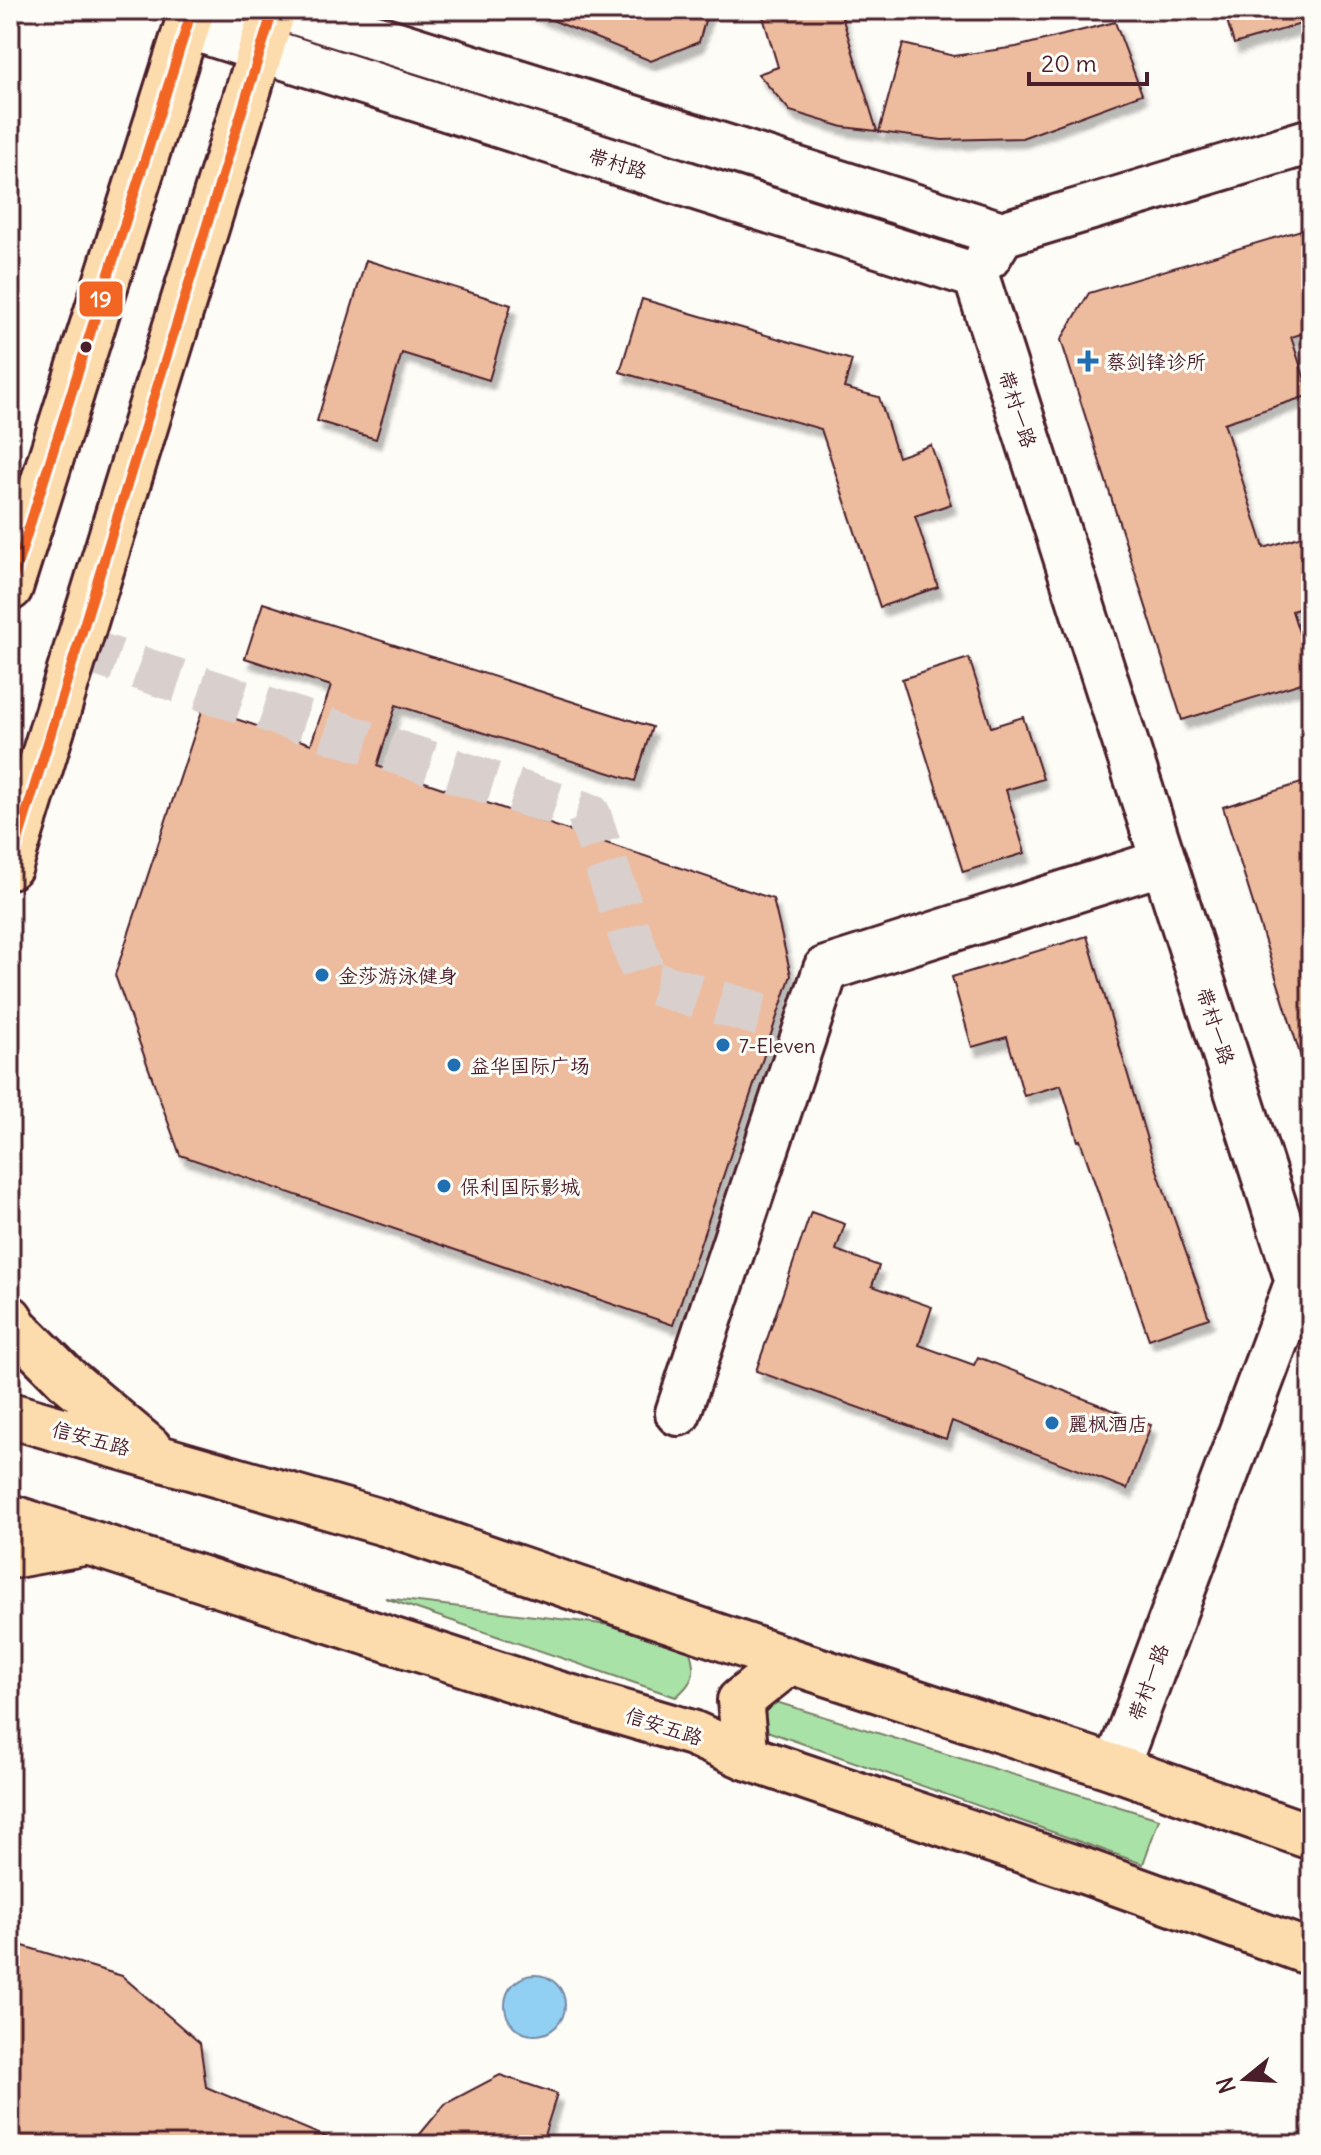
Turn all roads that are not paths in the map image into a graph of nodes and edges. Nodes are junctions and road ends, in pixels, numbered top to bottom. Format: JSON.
{"nodes":[{"id":1,"x":273,"y":10,"type":"edge"},
{"id":2,"x":289,"y":10,"type":"edge"},
{"id":3,"x":190,"y":18,"type":"edge"},
{"id":4,"x":260,"y":51,"type":"junction"},
{"id":5,"x":1311,"y":141,"type":"edge"},
{"id":6,"x":1002,"y":234,"type":"junction"},
{"id":7,"x":976,"y":276,"type":"junction"},
{"id":8,"x":10,"y":588,"type":"edge"},
{"id":9,"x":1163,"y":862,"type":"junction"},
{"id":10,"x":10,"y":866,"type":"edge"},
{"id":11,"x":1305,"y":1279,"type":"edge"},
{"id":12,"x":10,"y":1318,"type":"edge"},
{"id":13,"x":678,"y":1413,"type":"dead end"},
{"id":14,"x":10,"y":1415,"type":"edge"},
{"id":15,"x":160,"y":1457,"type":"junction"},
{"id":16,"x":10,"y":1517,"type":"edge"},
{"id":17,"x":91,"y":1542,"type":"junction"},
{"id":18,"x":10,"y":1556,"type":"edge"},
{"id":19,"x":790,"y":1661,"type":"junction"},
{"id":20,"x":746,"y":1757,"type":"junction"},
{"id":21,"x":1116,"y":1768,"type":"junction"},
{"id":22,"x":1311,"y":1837,"type":"edge"},
{"id":23,"x":1311,"y":1953,"type":"edge"}],
"edges":[{"from":1,"to":4,"type":"main road"},
{"from":2,"to":6,"type":"street"},
{"from":3,"to":4,"type":"street","name":"带村路"},
{"from":3,"to":8,"type":"main road"},
{"from":4,"to":7,"type":"street","name":"带村路"},
{"from":4,"to":10,"type":"main road"},
{"from":5,"to":6,"type":"street"},
{"from":6,"to":7,"type":"street"},
{"from":7,"to":9,"type":"street","name":"带村一路"},
{"from":9,"to":11,"type":"street","name":"带村一路"},
{"from":9,"to":13,"type":"street"},
{"from":11,"to":21,"type":"street","name":"带村一路"},
{"from":12,"to":15,"type":"main road"},
{"from":14,"to":15,"type":"main road","name":"信安五路"},
{"from":15,"to":19,"type":"main road","name":"信安五路"},
{"from":16,"to":17,"type":"main road","name":"信安五路"},
{"from":17,"to":18,"type":"main road"},
{"from":17,"to":20,"type":"main road","name":"信安五路"},
{"from":19,"to":20,"type":"main road"},
{"from":19,"to":21,"type":"main road","name":"信安五路"},
{"from":20,"to":23,"type":"main road","name":"信安五路"},
{"from":21,"to":22,"type":"main road","name":"信安五路"}]}
